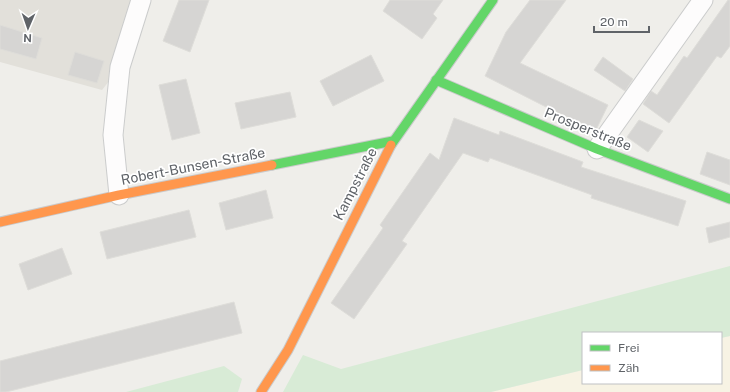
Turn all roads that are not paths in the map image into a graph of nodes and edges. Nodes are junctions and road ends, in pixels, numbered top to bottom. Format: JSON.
{"nodes":[{"id":1,"x":141,"y":0,"type":"edge"},
{"id":2,"x":493,"y":0,"type":"edge"},
{"id":3,"x":703,"y":0,"type":"edge"},
{"id":4,"x":436,"y":80,"type":"junction"},
{"id":5,"x":393,"y":140,"type":"junction"},
{"id":6,"x":597,"y":149,"type":"junction"},
{"id":7,"x":119,"y":195,"type":"junction"},
{"id":8,"x":730,"y":199,"type":"edge"},
{"id":9,"x":0,"y":222,"type":"edge"},
{"id":10,"x":261,"y":392,"type":"edge"}],
"edges":[{"from":1,"to":7,"type":"street"},
{"from":2,"to":4,"type":"street","name":"Kampstraße"},
{"from":3,"to":6,"type":"street"},
{"from":4,"to":5,"type":"street","name":"Kampstraße"},
{"from":4,"to":6,"type":"street","name":"Prosperstraße"},
{"from":5,"to":7,"type":"street","name":"Robert-Bunsen-Straße"},
{"from":5,"to":10,"type":"street","name":"Kampstraße"},
{"from":6,"to":8,"type":"street","name":"Prosperstraße"},
{"from":7,"to":9,"type":"street","name":"Robert-Bunsen-Straße"}]}
